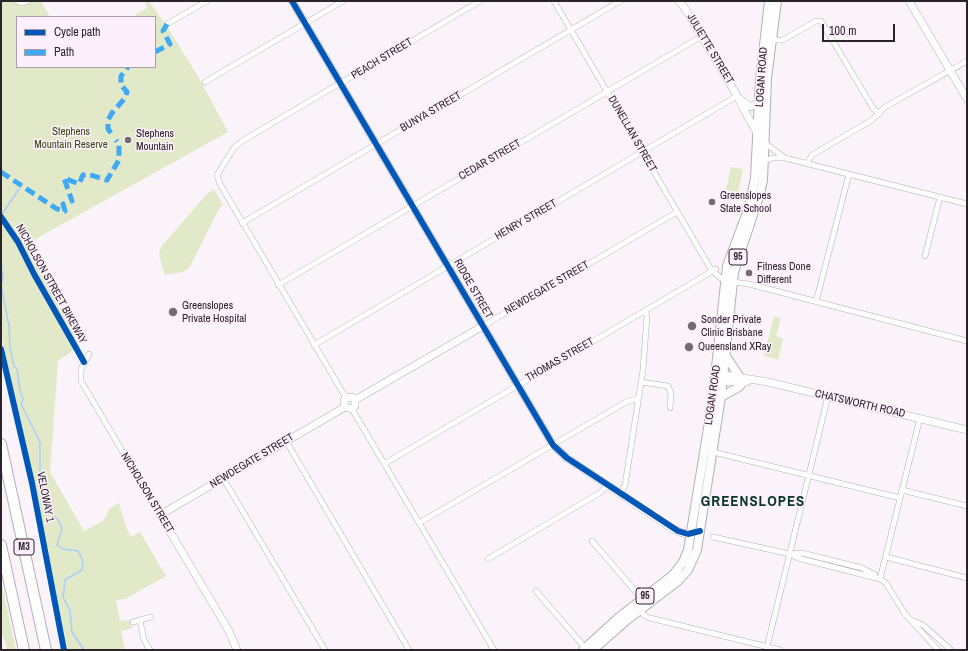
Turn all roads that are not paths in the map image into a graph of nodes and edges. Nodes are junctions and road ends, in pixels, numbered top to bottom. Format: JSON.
{"nodes":[{"id":1,"x":16,"y":1,"type":"edge"},
{"id":2,"x":28,"y":1,"type":"edge"},
{"id":3,"x":207,"y":1,"type":"edge"},
{"id":4,"x":292,"y":1,"type":"edge"},
{"id":5,"x":343,"y":1,"type":"edge"},
{"id":6,"x":480,"y":1,"type":"edge"},
{"id":7,"x":554,"y":1,"type":"edge"},
{"id":8,"x":620,"y":1,"type":"edge"},
{"id":9,"x":679,"y":1,"type":"edge"},
{"id":10,"x":684,"y":1,"type":"edge"},
{"id":11,"x":769,"y":1,"type":"edge"},
{"id":12,"x":777,"y":1,"type":"edge"},
{"id":13,"x":909,"y":1,"type":"edge"},
{"id":14,"x":686,"y":10,"type":"junction"},
{"id":15,"x":167,"y":24,"type":"dead end"},
{"id":16,"x":305,"y":24,"type":"junction"},
{"id":17,"x":571,"y":30,"type":"junction"},
{"id":18,"x":702,"y":36,"type":"junction"},
{"id":19,"x":768,"y":40,"type":"junction"},
{"id":20,"x":967,"y":61,"type":"edge"},
{"id":21,"x":950,"y":71,"type":"junction"},
{"id":22,"x":205,"y":82,"type":"dead end"},
{"id":23,"x":340,"y":84,"type":"junction"},
{"id":24,"x":607,"y":92,"type":"junction"},
{"id":25,"x":738,"y":97,"type":"junction"},
{"id":26,"x":967,"y":99,"type":"edge"},
{"id":27,"x":759,"y":102,"type":"junction"},
{"id":28,"x":879,"y":114,"type":"junction"},
{"id":29,"x":758,"y":134,"type":"junction"},
{"id":30,"x":765,"y":143,"type":"junction"},
{"id":31,"x":376,"y":144,"type":"junction"},
{"id":32,"x":642,"y":152,"type":"junction"},
{"id":33,"x":785,"y":158,"type":"junction"},
{"id":34,"x":764,"y":161,"type":"junction"},
{"id":35,"x":807,"y":163,"type":"junction"},
{"id":36,"x":849,"y":174,"type":"junction"},
{"id":37,"x":940,"y":197,"type":"junction"},
{"id":38,"x":967,"y":204,"type":"edge"},
{"id":39,"x":412,"y":206,"type":"junction"},
{"id":40,"x":677,"y":212,"type":"junction"},
{"id":41,"x":242,"y":223,"type":"junction"},
{"id":42,"x":925,"y":256,"type":"dead end"},
{"id":43,"x":448,"y":266,"type":"junction"},
{"id":44,"x":727,"y":266,"type":"junction"},
{"id":45,"x":713,"y":269,"type":"junction"},
{"id":46,"x":729,"y":282,"type":"junction"},
{"id":47,"x":278,"y":285,"type":"junction"},
{"id":48,"x":816,"y":302,"type":"junction"},
{"id":49,"x":645,"y":311,"type":"junction"},
{"id":50,"x":483,"y":326,"type":"junction"},
{"id":51,"x":967,"y":340,"type":"edge"},
{"id":52,"x":314,"y":345,"type":"junction"},
{"id":53,"x":89,"y":354,"type":"dead end"},
{"id":54,"x":726,"y":356,"type":"junction"},
{"id":55,"x":720,"y":378,"type":"junction"},
{"id":56,"x":741,"y":379,"type":"junction"},
{"id":57,"x":641,"y":382,"type":"junction"},
{"id":58,"x":518,"y":385,"type":"junction"},
{"id":59,"x":828,"y":396,"type":"junction"},
{"id":60,"x":721,"y":397,"type":"junction"},
{"id":61,"x":346,"y":398,"type":"junction"},
{"id":62,"x":639,"y":398,"type":"junction"},
{"id":63,"x":355,"y":400,"type":"junction"},
{"id":64,"x":344,"y":407,"type":"junction"},
{"id":65,"x":670,"y":408,"type":"dead end"},
{"id":66,"x":352,"y":409,"type":"junction"},
{"id":67,"x":920,"y":418,"type":"junction"},
{"id":68,"x":967,"y":430,"type":"edge"},
{"id":69,"x":286,"y":441,"type":"junction"},
{"id":70,"x":1,"y":444,"type":"edge"},
{"id":71,"x":553,"y":445,"type":"junction"},
{"id":72,"x":713,"y":452,"type":"junction"},
{"id":73,"x":384,"y":464,"type":"junction"},
{"id":74,"x":808,"y":476,"type":"junction"},
{"id":75,"x":223,"y":478,"type":"junction"},
{"id":76,"x":608,"y":485,"type":"junction"},
{"id":77,"x":902,"y":490,"type":"junction"},
{"id":78,"x":621,"y":493,"type":"junction"},
{"id":79,"x":900,"y":498,"type":"junction"},
{"id":80,"x":967,"y":506,"type":"edge"},
{"id":81,"x":160,"y":516,"type":"junction"},
{"id":82,"x":419,"y":523,"type":"junction"},
{"id":83,"x":700,"y":531,"type":"junction"},
{"id":84,"x":690,"y":534,"type":"junction"},
{"id":85,"x":714,"y":537,"type":"dead end"},
{"id":86,"x":592,"y":541,"type":"dead end"},
{"id":87,"x":1,"y":545,"type":"edge"},
{"id":88,"x":790,"y":554,"type":"junction"},
{"id":89,"x":886,"y":557,"type":"junction"},
{"id":90,"x":488,"y":560,"type":"dead end"},
{"id":91,"x":880,"y":578,"type":"junction"},
{"id":92,"x":967,"y":578,"type":"edge"},
{"id":93,"x":536,"y":591,"type":"dead end"},
{"id":94,"x":641,"y":604,"type":"junction"},
{"id":95,"x":151,"y":617,"type":"dead end"},
{"id":96,"x":140,"y":621,"type":"junction"},
{"id":97,"x":133,"y":622,"type":"dead end"},
{"id":98,"x":917,"y":625,"type":"junction"},
{"id":99,"x":229,"y":630,"type":"junction"},
{"id":100,"x":767,"y":647,"type":"junction"},
{"id":101,"x":24,"y":650,"type":"edge"},
{"id":102,"x":46,"y":650,"type":"edge"},
{"id":103,"x":150,"y":650,"type":"edge"},
{"id":104,"x":237,"y":650,"type":"edge"},
{"id":105,"x":243,"y":650,"type":"edge"},
{"id":106,"x":325,"y":650,"type":"edge"},
{"id":107,"x":409,"y":650,"type":"edge"},
{"id":108,"x":494,"y":650,"type":"edge"},
{"id":109,"x":583,"y":650,"type":"edge"},
{"id":110,"x":593,"y":650,"type":"edge"},
{"id":111,"x":780,"y":650,"type":"edge"},
{"id":112,"x":938,"y":650,"type":"edge"},
{"id":113,"x":951,"y":650,"type":"edge"}],
"edges":[{"from":1,"to":2,"type":"street"},
{"from":3,"to":15,"type":"street"},
{"from":4,"to":16,"type":"street","name":"RIDGE STREET"},
{"from":5,"to":16,"type":"street"},
{"from":6,"to":23,"type":"street","name":"PEACH STREET"},
{"from":7,"to":17,"type":"street","name":"DUNELLAN STREET"},
{"from":8,"to":17,"type":"street","name":"BUNYA STREET"},
{"from":9,"to":14,"type":"street","name":"JULIETTE STREET"},
{"from":10,"to":14,"type":"street"},
{"from":11,"to":19,"type":"main road","name":"LOGAN ROAD","number":"95"},
{"from":12,"to":19,"type":"main road","name":"LOGAN ROAD","number":"95"},
{"from":13,"to":21,"type":"street"},
{"from":14,"to":18,"type":"street","name":"JULIETTE STREET"},
{"from":16,"to":22,"type":"street"},
{"from":16,"to":23,"type":"street","name":"RIDGE STREET"},
{"from":17,"to":24,"type":"street","name":"DUNELLAN STREET"},
{"from":17,"to":31,"type":"street","name":"BUNYA STREET"},
{"from":18,"to":24,"type":"street","name":"CEDAR STREET"},
{"from":18,"to":25,"type":"street","name":"JULIETTE STREET"},
{"from":19,"to":27,"type":"main road","name":"LOGAN ROAD","number":"95"},
{"from":19,"to":28,"type":"street"},
{"from":19,"to":30,"type":"main road","name":"LOGAN ROAD","number":"95"},
{"from":20,"to":21,"type":"street"},
{"from":21,"to":26,"type":"street"},
{"from":21,"to":28,"type":"street"},
{"from":23,"to":31,"type":"street","name":"RIDGE STREET"},
{"from":23,"to":41,"type":"street","name":"PEACH STREET"},
{"from":24,"to":32,"type":"street","name":"DUNELLAN STREET"},
{"from":24,"to":39,"type":"street","name":"CEDAR STREET"},
{"from":25,"to":27,"type":"street"},
{"from":25,"to":29,"type":"street","name":"JULIETTE STREET"},
{"from":25,"to":32,"type":"street","name":"HENRY STREET"},
{"from":27,"to":29,"type":"main road","name":"LOGAN ROAD","number":"95"},
{"from":28,"to":35,"type":"street"},
{"from":29,"to":44,"type":"main road","name":"LOGAN ROAD","number":"95"},
{"from":30,"to":33,"type":"street"},
{"from":30,"to":34,"type":"main road","name":"LOGAN ROAD","number":"95"},
{"from":31,"to":39,"type":"street","name":"RIDGE STREET"},
{"from":31,"to":41,"type":"street","name":"BUNYA STREET"},
{"from":32,"to":40,"type":"street","name":"DUNELLAN STREET"},
{"from":32,"to":43,"type":"street","name":"HENRY STREET"},
{"from":33,"to":34,"type":"street"},
{"from":33,"to":35,"type":"street"},
{"from":34,"to":46,"type":"main road","name":"LOGAN ROAD","number":"95"},
{"from":35,"to":36,"type":"street"},
{"from":36,"to":37,"type":"street"},
{"from":36,"to":48,"type":"street"},
{"from":37,"to":38,"type":"street"},
{"from":37,"to":42,"type":"street"},
{"from":39,"to":43,"type":"street","name":"RIDGE STREET"},
{"from":39,"to":47,"type":"street","name":"CEDAR STREET"},
{"from":40,"to":45,"type":"street","name":"DUNELLAN STREET"},
{"from":40,"to":50,"type":"street","name":"NEWDEGATE STREET"},
{"from":41,"to":47,"type":"street"},
{"from":43,"to":50,"type":"street","name":"RIDGE STREET"},
{"from":43,"to":52,"type":"street","name":"HENRY STREET"},
{"from":44,"to":45,"type":"street"},
{"from":44,"to":46,"type":"main road","name":"LOGAN ROAD","number":"95"},
{"from":45,"to":46,"type":"street","name":"DUNELLAN STREET"},
{"from":45,"to":49,"type":"street","name":"THOMAS STREET"},
{"from":46,"to":48,"type":"street"},
{"from":46,"to":54,"type":"main road","name":"LOGAN ROAD","number":"95"},
{"from":46,"to":55,"type":"main road","name":"LOGAN ROAD","number":"95"},
{"from":47,"to":52,"type":"street"},
{"from":48,"to":51,"type":"street"},
{"from":49,"to":57,"type":"street"},
{"from":49,"to":58,"type":"street","name":"THOMAS STREET"},
{"from":50,"to":58,"type":"street","name":"RIDGE STREET"},
{"from":50,"to":63,"type":"street","name":"NEWDEGATE STREET"},
{"from":52,"to":61,"type":"street"},
{"from":53,"to":81,"type":"street","name":"NICHOLSON STREET"},
{"from":54,"to":55,"type":"main road","name":"LOGAN ROAD","number":"95"},
{"from":54,"to":56,"type":"main road"},
{"from":55,"to":56,"type":"street","name":"CHATSWORTH ROAD"},
{"from":55,"to":60,"type":"main road","name":"LOGAN ROAD","number":"95"},
{"from":55,"to":84,"type":"main road","name":"LOGAN ROAD","number":"95"},
{"from":56,"to":59,"type":"street","name":"CHATSWORTH ROAD"},
{"from":56,"to":60,"type":"main road"},
{"from":57,"to":62,"type":"street"},
{"from":57,"to":65,"type":"street"},
{"from":58,"to":71,"type":"street","name":"RIDGE STREET"},
{"from":58,"to":73,"type":"street","name":"THOMAS STREET"},
{"from":59,"to":67,"type":"street","name":"CHATSWORTH ROAD"},
{"from":59,"to":74,"type":"street"},
{"from":60,"to":72,"type":"main road","name":"LOGAN ROAD","number":"95"},
{"from":61,"to":63,"type":"street"},
{"from":61,"to":64,"type":"street"},
{"from":62,"to":71,"type":"street"},
{"from":62,"to":78,"type":"street"},
{"from":63,"to":66,"type":"street"},
{"from":64,"to":66,"type":"street"},
{"from":64,"to":69,"type":"street","name":"NEWDEGATE STREET"},
{"from":66,"to":73,"type":"street"},
{"from":67,"to":68,"type":"street","name":"CHATSWORTH ROAD"},
{"from":67,"to":77,"type":"street"},
{"from":69,"to":75,"type":"street","name":"NEWDEGATE STREET"},
{"from":69,"to":107,"type":"street"},
{"from":70,"to":102,"type":"highway","number":"M3"},
{"from":71,"to":76,"type":"street","name":"RIDGE STREET"},
{"from":71,"to":82,"type":"street"},
{"from":72,"to":74,"type":"street"},
{"from":72,"to":83,"type":"main road","name":"LOGAN ROAD","number":"95"},
{"from":73,"to":82,"type":"street"},
{"from":74,"to":79,"type":"street"},
{"from":74,"to":88,"type":"street"},
{"from":75,"to":81,"type":"street","name":"NEWDEGATE STREET"},
{"from":75,"to":106,"type":"street"},
{"from":76,"to":78,"type":"street","name":"RIDGE STREET"},
{"from":76,"to":90,"type":"street"},
{"from":77,"to":79,"type":"street"},
{"from":77,"to":80,"type":"street"},
{"from":78,"to":84,"type":"street","name":"RIDGE STREET"},
{"from":79,"to":89,"type":"street"},
{"from":81,"to":99,"type":"street","name":"NICHOLSON STREET"},
{"from":82,"to":108,"type":"street"},
{"from":83,"to":84,"type":"main road"},
{"from":83,"to":94,"type":"main road","name":"LOGAN ROAD","number":"95"},
{"from":84,"to":94,"type":"main road","name":"LOGAN ROAD","number":"95"},
{"from":85,"to":88,"type":"street"},
{"from":86,"to":94,"type":"street"},
{"from":87,"to":101,"type":"highway","number":"M3"},
{"from":88,"to":91,"type":"street"},
{"from":88,"to":100,"type":"street"},
{"from":89,"to":91,"type":"street"},
{"from":89,"to":92,"type":"street"},
{"from":91,"to":98,"type":"street"},
{"from":93,"to":109,"type":"street"},
{"from":94,"to":100,"type":"street"},
{"from":94,"to":109,"type":"main road","name":"LOGAN ROAD","number":"95"},
{"from":94,"to":110,"type":"main road","name":"LOGAN ROAD","number":"95"},
{"from":95,"to":96,"type":"street"},
{"from":96,"to":97,"type":"street"},
{"from":96,"to":103,"type":"street"},
{"from":98,"to":112,"type":"street"},
{"from":98,"to":113,"type":"street"},
{"from":99,"to":104,"type":"street","name":"NICHOLSON STREET"},
{"from":99,"to":105,"type":"street","name":"NICHOLSON STREET"},
{"from":100,"to":111,"type":"street"}]}
